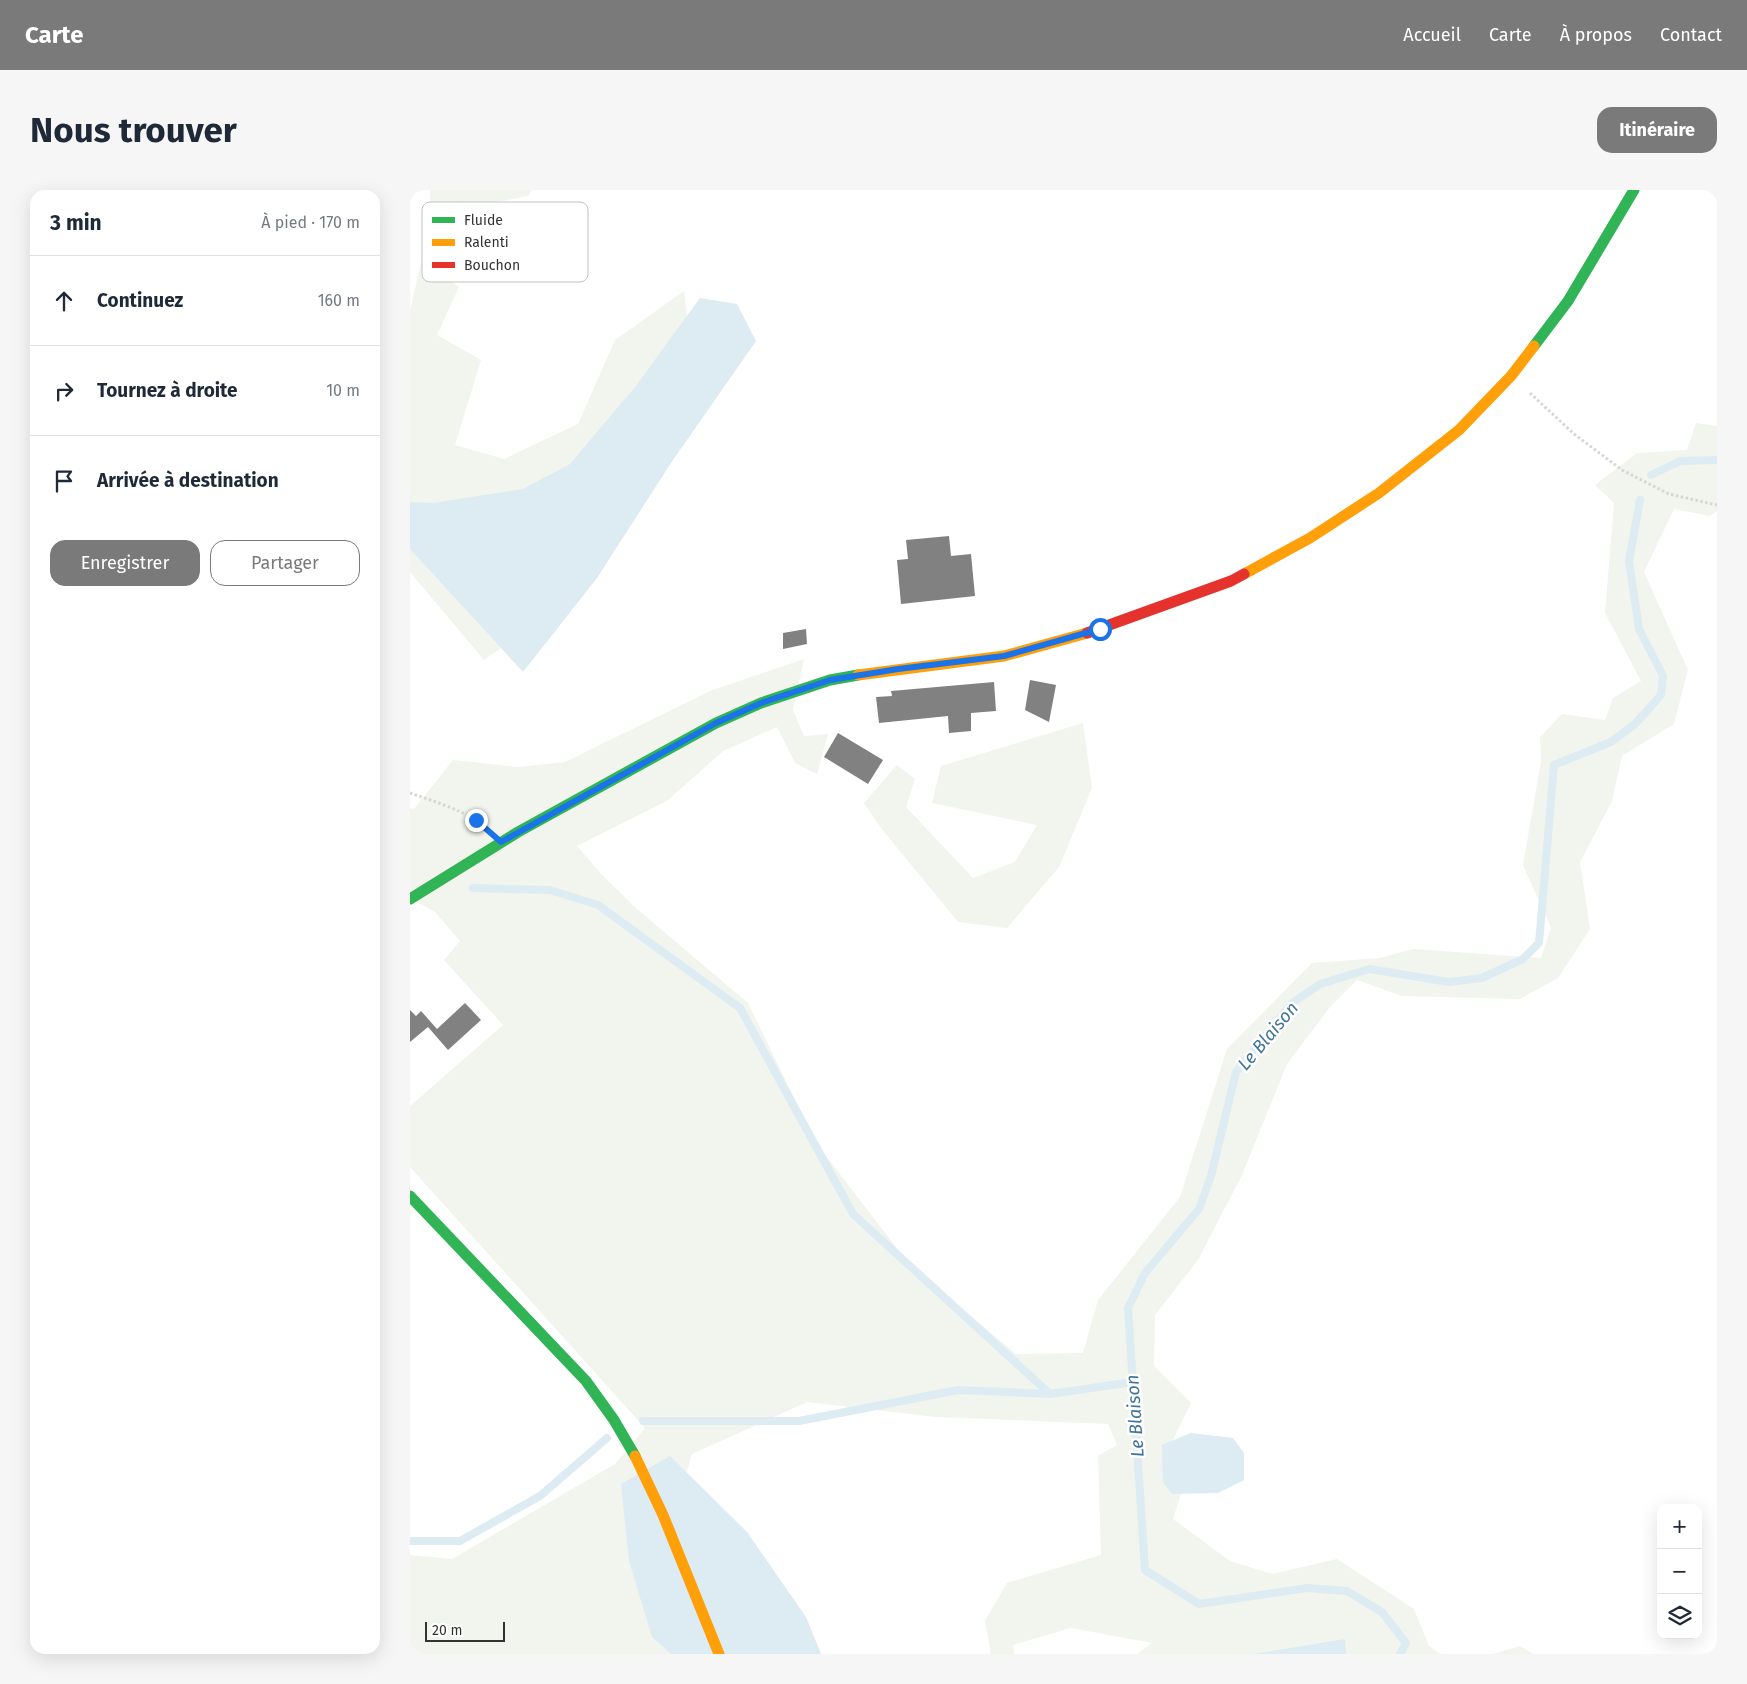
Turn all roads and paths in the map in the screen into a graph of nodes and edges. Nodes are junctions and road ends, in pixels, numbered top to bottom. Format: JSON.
{"nodes":[{"id":1,"x":1634,"y":190,"type":"edge"},
{"id":2,"x":1511,"y":376,"type":"junction"},
{"id":3,"x":1717,"y":505,"type":"edge"},
{"id":4,"x":410,"y":793,"type":"edge"},
{"id":5,"x":501,"y":842,"type":"junction"},
{"id":6,"x":410,"y":899,"type":"edge"},
{"id":7,"x":410,"y":1196,"type":"edge"},
{"id":8,"x":719,"y":1654,"type":"edge"}],
"edges":[{"from":1,"to":2,"type":"street"},
{"from":2,"to":3,"type":"path"},
{"from":2,"to":5,"type":"street"},
{"from":4,"to":5,"type":"path"},
{"from":5,"to":6,"type":"street"},
{"from":7,"to":8,"type":"street"}]}
